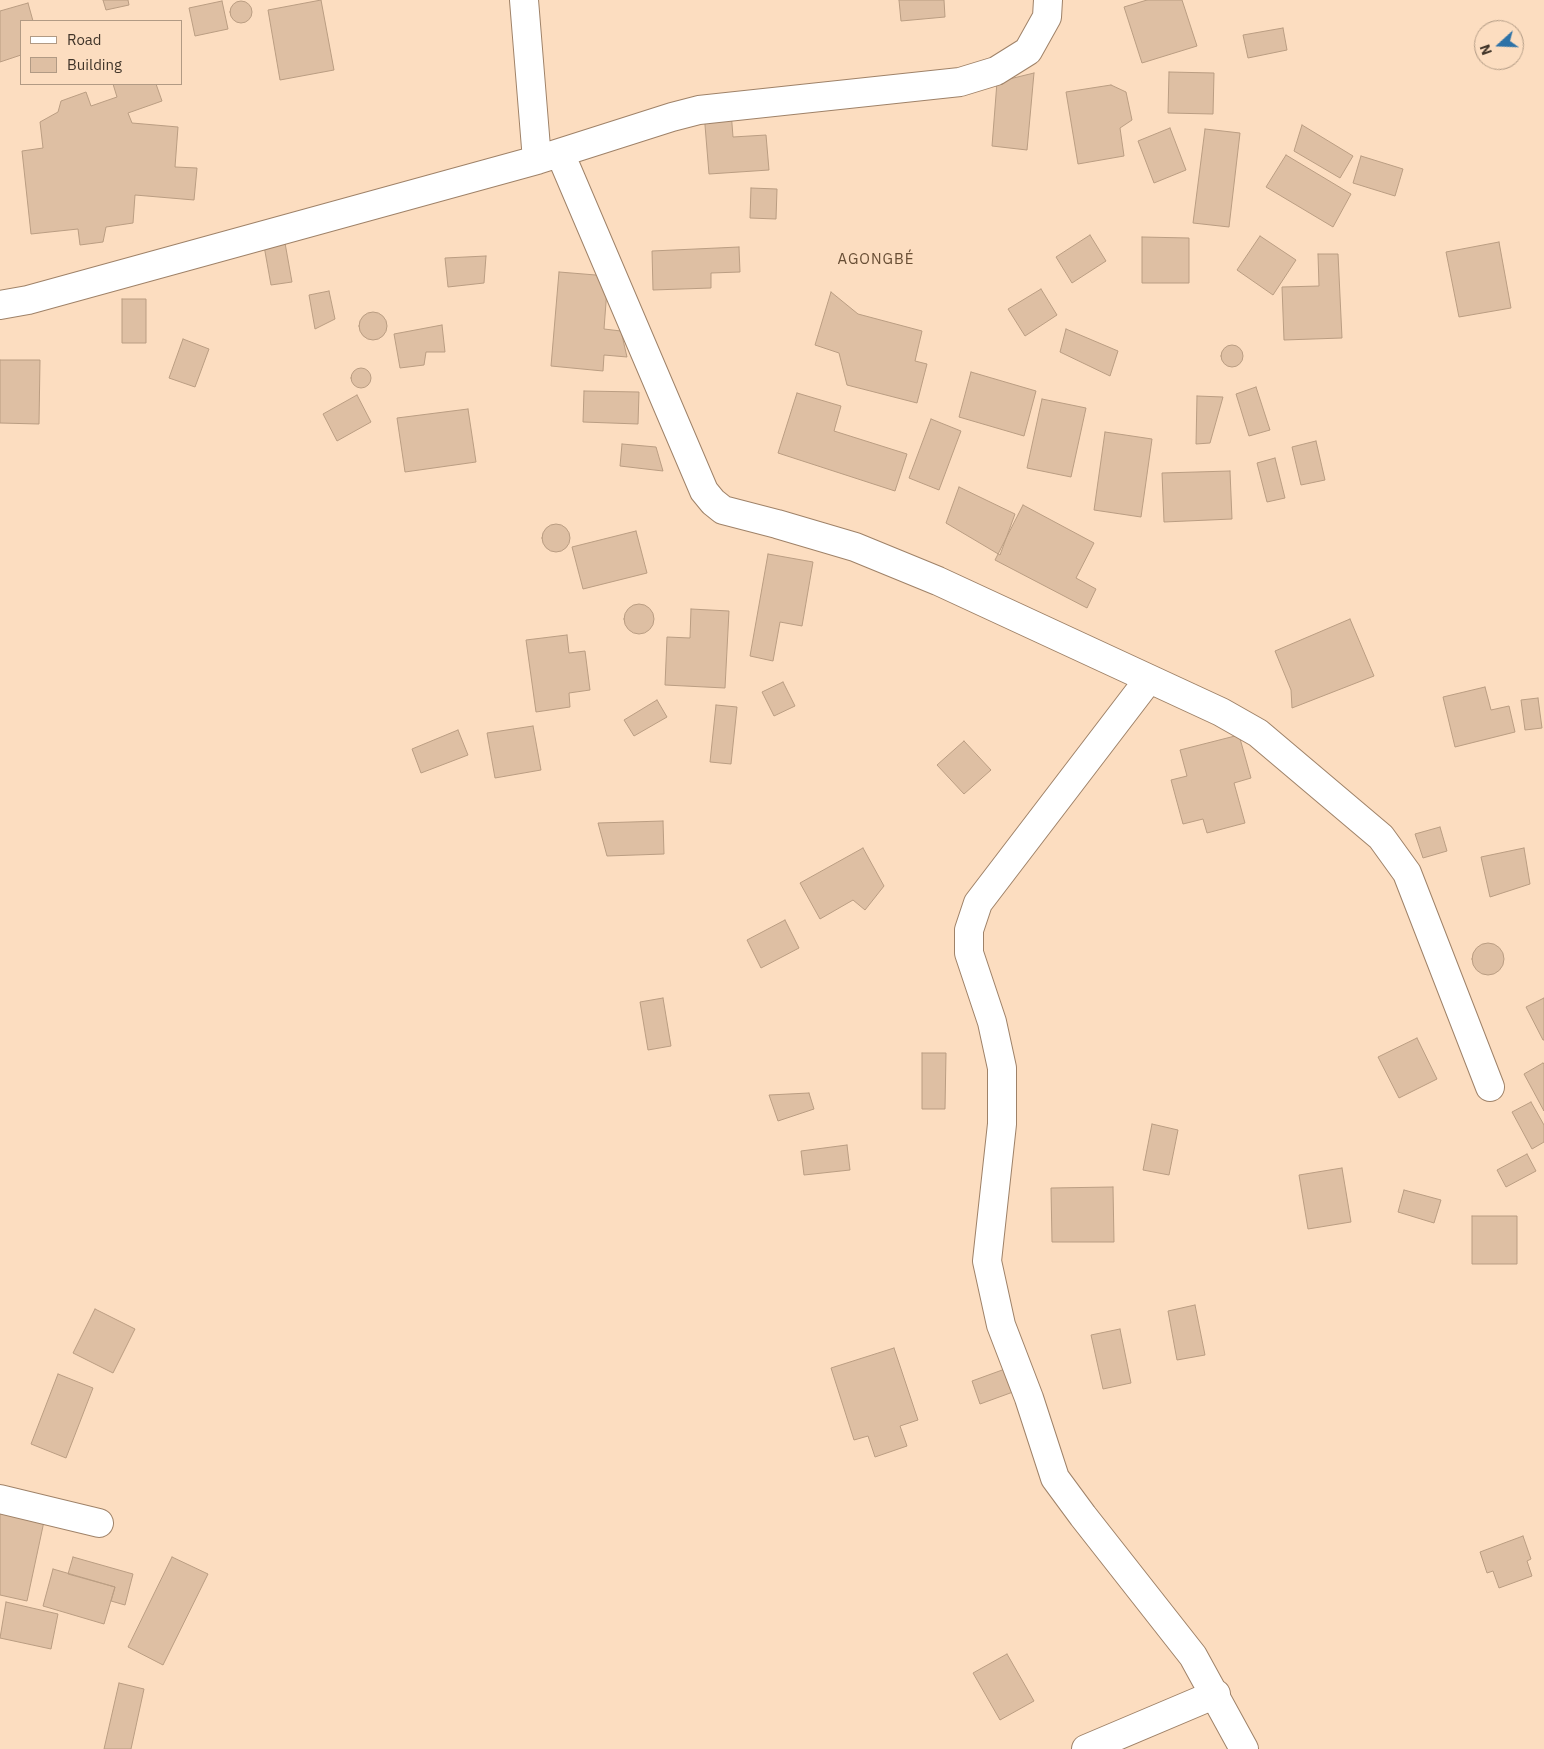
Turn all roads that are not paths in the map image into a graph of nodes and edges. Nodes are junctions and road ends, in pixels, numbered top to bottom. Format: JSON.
{"nodes":[{"id":1,"x":524,"y":0,"type":"edge"},
{"id":2,"x":1048,"y":0,"type":"edge"},
{"id":3,"x":549,"y":156,"type":"junction"},
{"id":4,"x":0,"y":305,"type":"edge"},
{"id":5,"x":1149,"y":679,"type":"junction"},
{"id":6,"x":1490,"y":1087,"type":"dead end"},
{"id":7,"x":0,"y":1499,"type":"edge"},
{"id":8,"x":99,"y":1523,"type":"dead end"},
{"id":9,"x":1216,"y":1694,"type":"junction"},
{"id":10,"x":1086,"y":1749,"type":"edge"},
{"id":11,"x":1244,"y":1749,"type":"edge"}],
"edges":[{"from":1,"to":3,"type":"street"},
{"from":2,"to":3,"type":"street"},
{"from":3,"to":4,"type":"street"},
{"from":3,"to":5,"type":"street"},
{"from":5,"to":6,"type":"street"},
{"from":5,"to":9,"type":"street"},
{"from":7,"to":8,"type":"street"},
{"from":9,"to":10,"type":"street"},
{"from":9,"to":11,"type":"street"}]}
